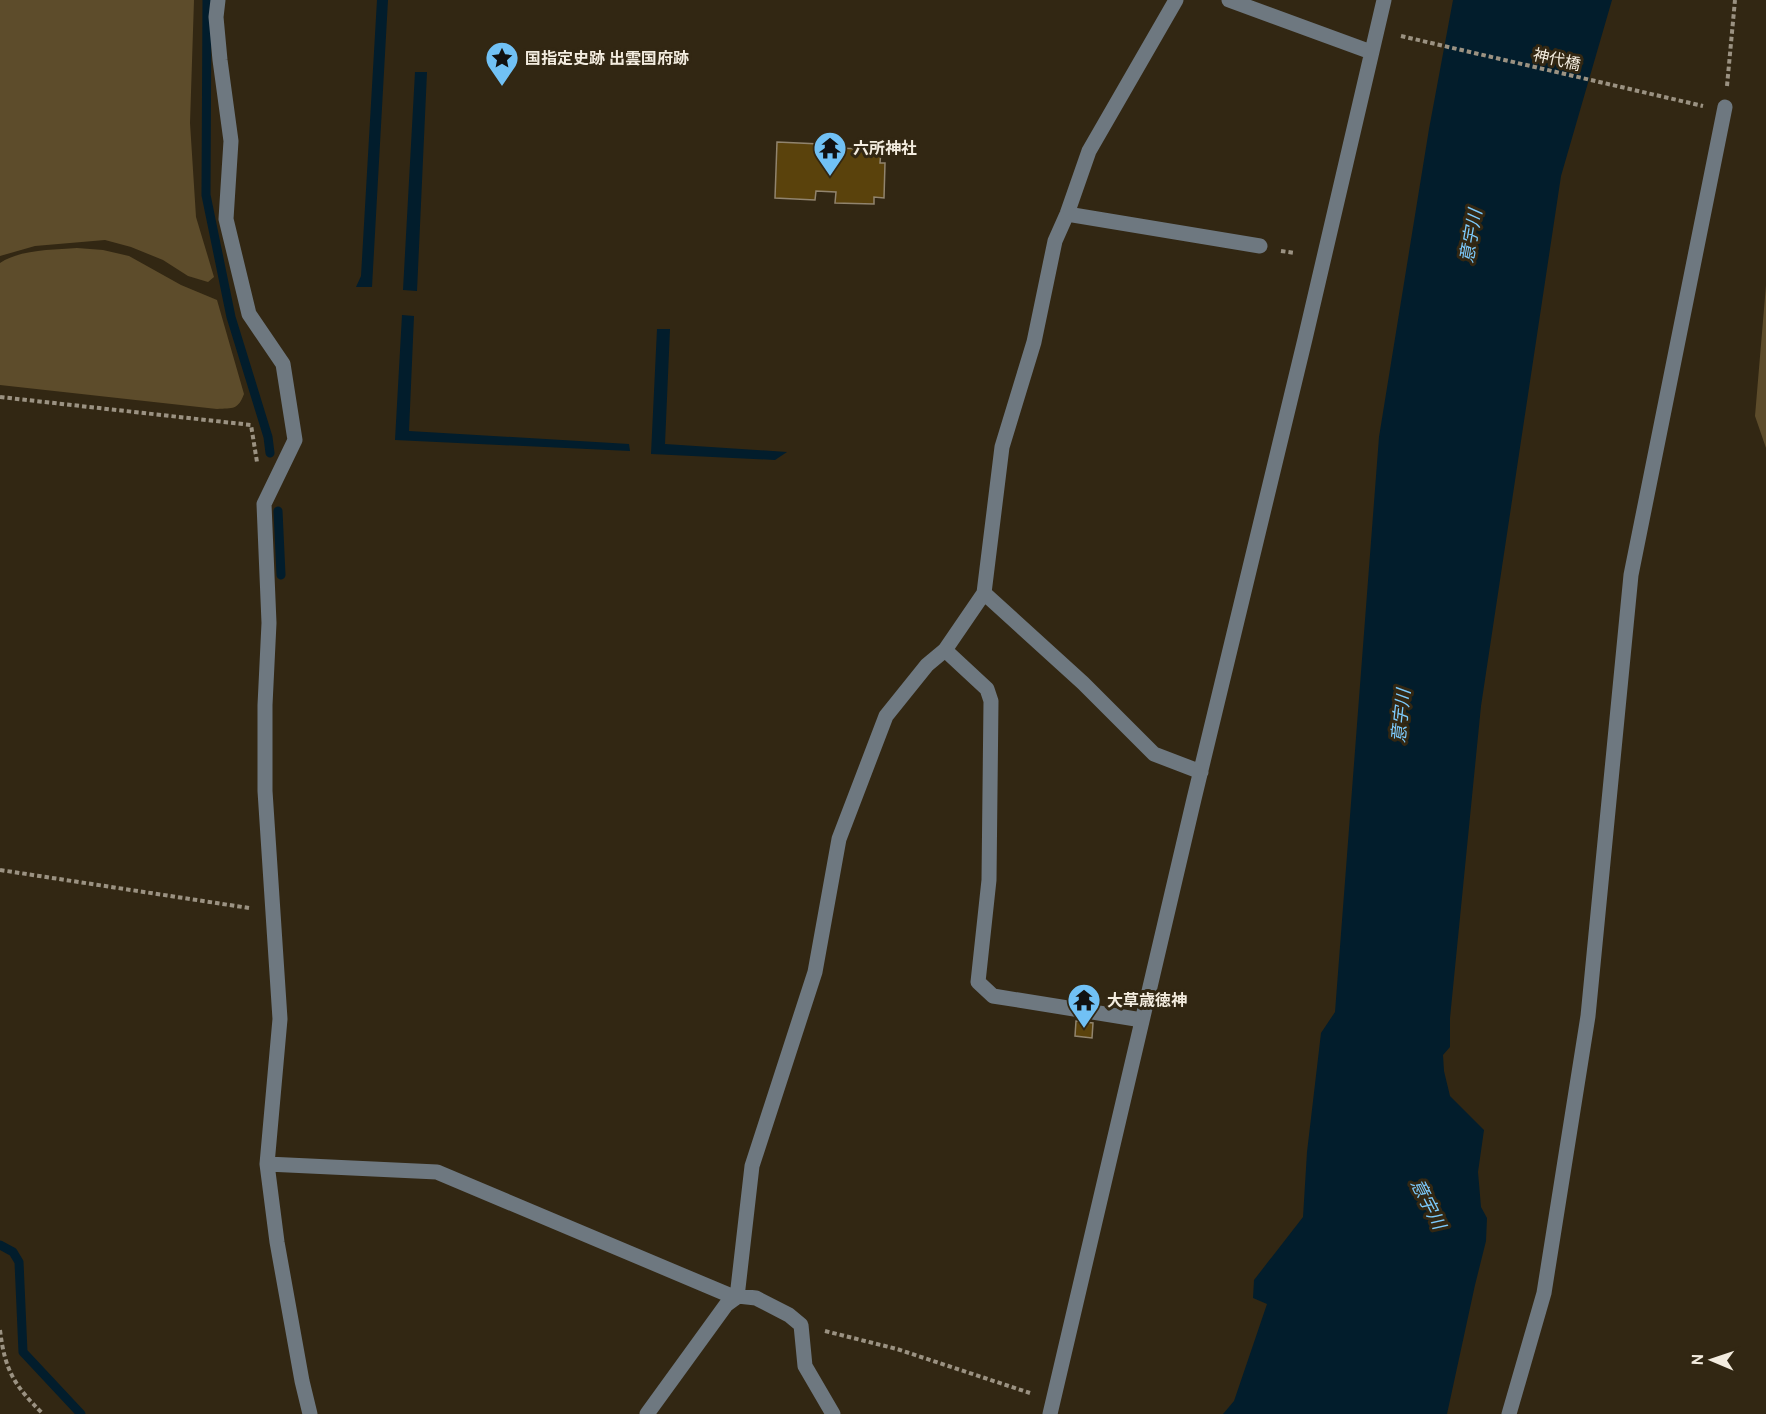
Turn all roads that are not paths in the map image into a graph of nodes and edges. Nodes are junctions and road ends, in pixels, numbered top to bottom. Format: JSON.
{"nodes":[{"id":1,"x":218,"y":0,"type":"edge"},
{"id":2,"x":1176,"y":0,"type":"edge"},
{"id":3,"x":1229,"y":0,"type":"edge"},
{"id":4,"x":1384,"y":0,"type":"edge"},
{"id":5,"x":1371,"y":52,"type":"junction"},
{"id":6,"x":1725,"y":107,"type":"road end"},
{"id":7,"x":1067,"y":214,"type":"junction"},
{"id":8,"x":1260,"y":246,"type":"dead end"},
{"id":9,"x":984,"y":593,"type":"junction"},
{"id":10,"x":945,"y":650,"type":"junction"},
{"id":11,"x":1201,"y":772,"type":"junction"},
{"id":12,"x":1142,"y":1020,"type":"junction"},
{"id":13,"x":267,"y":1164,"type":"junction"},
{"id":14,"x":737,"y":1297,"type":"junction"},
{"id":15,"x":1051,"y":1407,"type":"edge"},
{"id":16,"x":310,"y":1414,"type":"edge"},
{"id":17,"x":647,"y":1414,"type":"edge"},
{"id":18,"x":833,"y":1414,"type":"edge"},
{"id":19,"x":1509,"y":1414,"type":"edge"}],
"edges":[{"from":1,"to":13,"type":"street"},
{"from":2,"to":7,"type":"street"},
{"from":3,"to":5,"type":"street"},
{"from":4,"to":5,"type":"street"},
{"from":5,"to":11,"type":"street"},
{"from":6,"to":19,"type":"street"},
{"from":7,"to":8,"type":"street"},
{"from":7,"to":9,"type":"street"},
{"from":9,"to":10,"type":"street"},
{"from":9,"to":11,"type":"street"},
{"from":10,"to":12,"type":"street"},
{"from":10,"to":14,"type":"street"},
{"from":11,"to":12,"type":"street"},
{"from":12,"to":15,"type":"street"},
{"from":13,"to":14,"type":"street"},
{"from":13,"to":16,"type":"street"},
{"from":14,"to":17,"type":"street"},
{"from":14,"to":18,"type":"street"}]}
